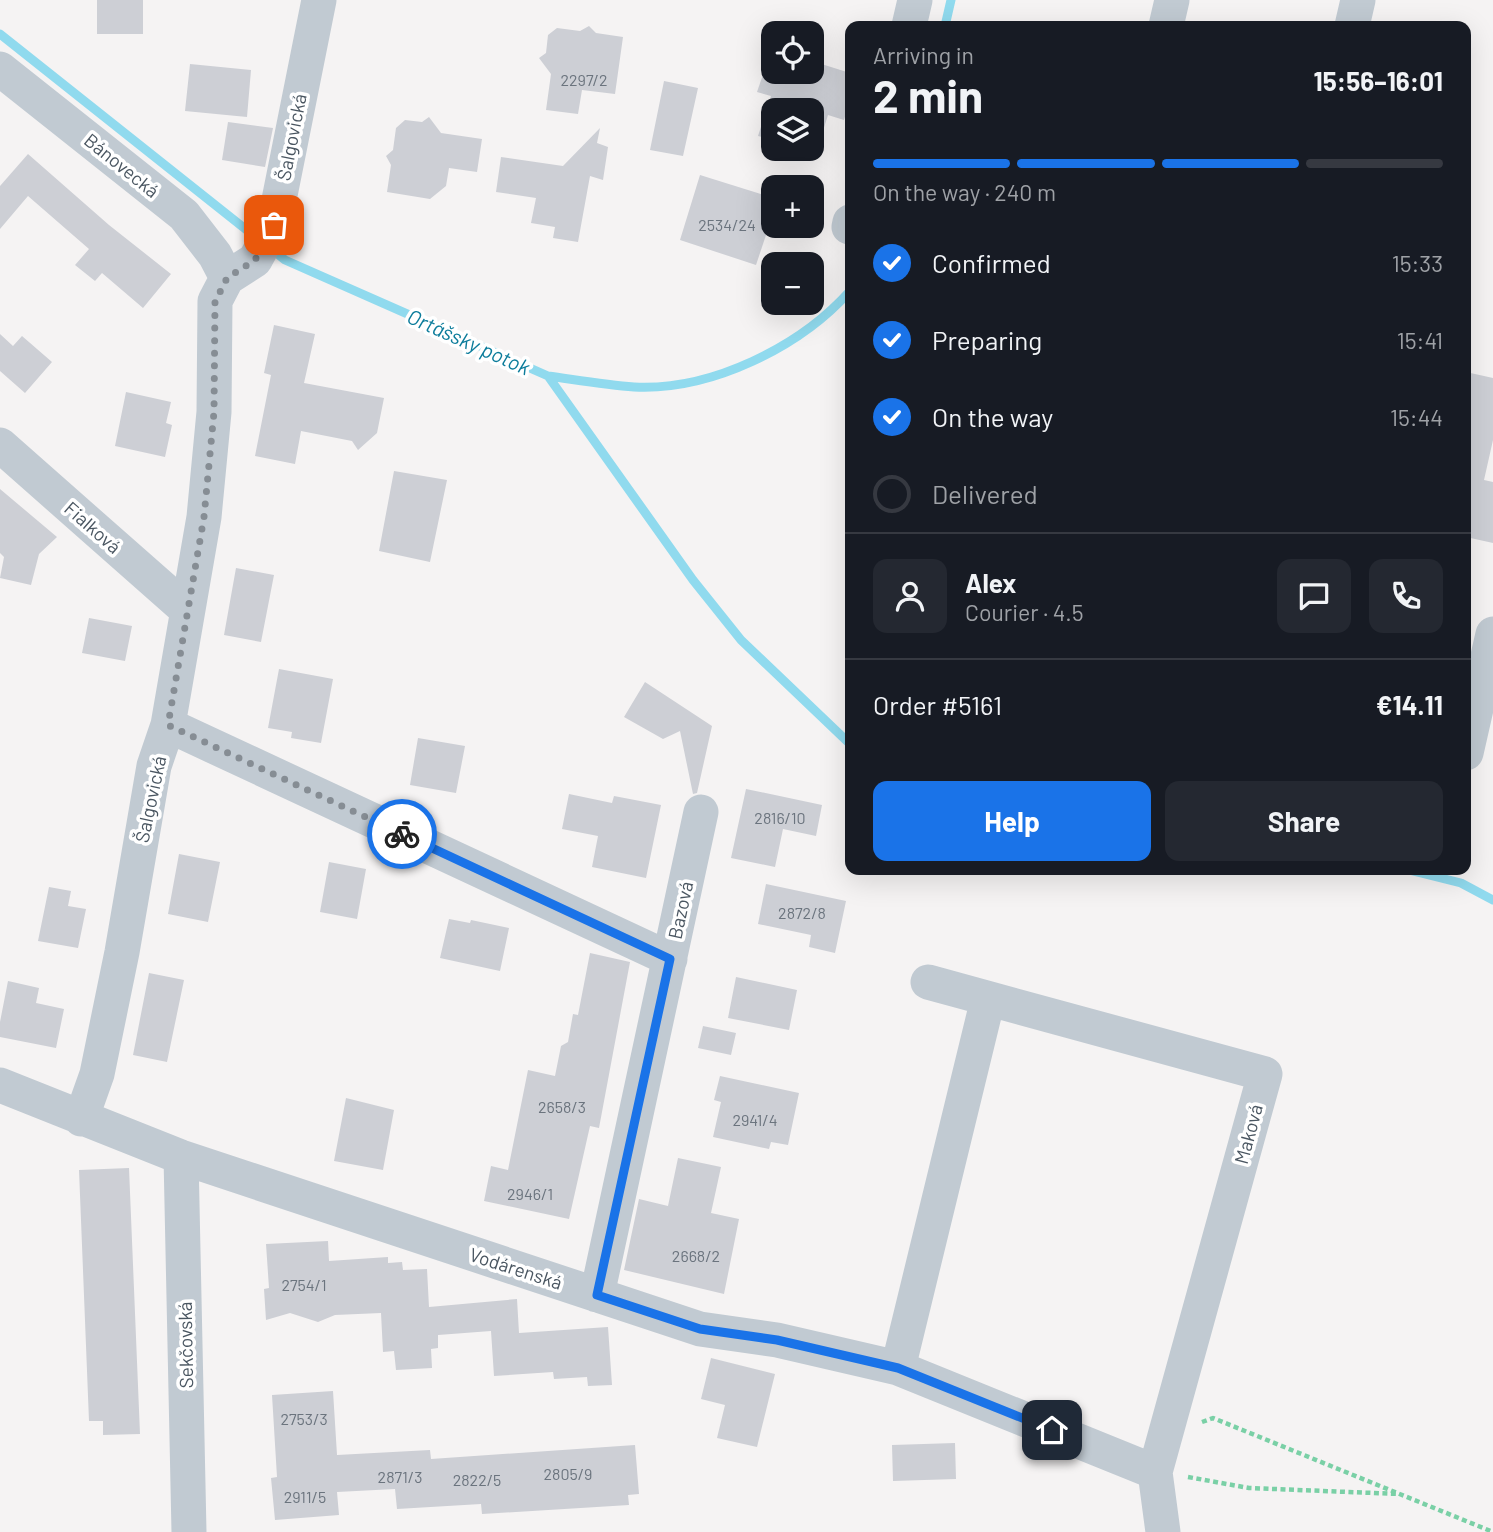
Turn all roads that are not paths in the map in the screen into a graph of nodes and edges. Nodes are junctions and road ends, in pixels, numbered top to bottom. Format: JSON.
{"nodes":[{"id":1,"x":319,"y":0,"type":"edge"},
{"id":2,"x":915,"y":0,"type":"edge"},
{"id":3,"x":1172,"y":0,"type":"edge"},
{"id":4,"x":1358,"y":0,"type":"edge"},
{"id":5,"x":910,"y":21,"type":"edge"},
{"id":6,"x":1167,"y":21,"type":"edge"},
{"id":7,"x":1353,"y":21,"type":"edge"},
{"id":8,"x":0,"y":69,"type":"edge"},
{"id":9,"x":241,"y":269,"type":"junction"},
{"id":10,"x":0,"y":444,"type":"edge"},
{"id":11,"x":186,"y":609,"type":"junction"},
{"id":12,"x":1493,"y":634,"type":"edge"},
{"id":13,"x":168,"y":725,"type":"junction"},
{"id":14,"x":1471,"y":731,"type":"edge"},
{"id":15,"x":701,"y":812,"type":"dead end"},
{"id":16,"x":670,"y":959,"type":"junction"},
{"id":17,"x":928,"y":982,"type":"dead end"},
{"id":18,"x":988,"y":999,"type":"junction"},
{"id":19,"x":0,"y":1085,"type":"edge"},
{"id":20,"x":82,"y":1119,"type":"junction"},
{"id":21,"x":181,"y":1157,"type":"junction"},
{"id":22,"x":597,"y":1295,"type":"junction"},
{"id":23,"x":898,"y":1368,"type":"junction"},
{"id":24,"x":1155,"y":1472,"type":"junction"},
{"id":25,"x":189,"y":1532,"type":"edge"},
{"id":26,"x":1163,"y":1532,"type":"edge"}],
"edges":[{"from":1,"to":9,"type":"street","name":"Šalgovická"},
{"from":2,"to":5,"type":"street"},
{"from":3,"to":6,"type":"street"},
{"from":4,"to":7,"type":"street"},
{"from":8,"to":9,"type":"street","name":"Bánovecká"},
{"from":9,"to":11,"type":"street","name":"Šalgovická"},
{"from":10,"to":11,"type":"street","name":"Fialková"},
{"from":11,"to":13,"type":"street","name":"Šalgovická"},
{"from":12,"to":14,"type":"street"},
{"from":13,"to":16,"type":"street"},
{"from":13,"to":20,"type":"street","name":"Šalgovická"},
{"from":15,"to":16,"type":"street","name":"Bazová"},
{"from":16,"to":22,"type":"street","name":"Bazová"},
{"from":17,"to":18,"type":"street","name":"Maková"},
{"from":18,"to":23,"type":"street"},
{"from":18,"to":24,"type":"street","name":"Maková"},
{"from":19,"to":20,"type":"street","name":"Vodárenská"},
{"from":20,"to":21,"type":"street","name":"Vodárenská"},
{"from":21,"to":22,"type":"street","name":"Vodárenská"},
{"from":21,"to":25,"type":"street","name":"Sekčovská"},
{"from":22,"to":23,"type":"street","name":"Vodárenská"},
{"from":23,"to":24,"type":"street","name":"Vodárenská"},
{"from":24,"to":26,"type":"street"}]}
